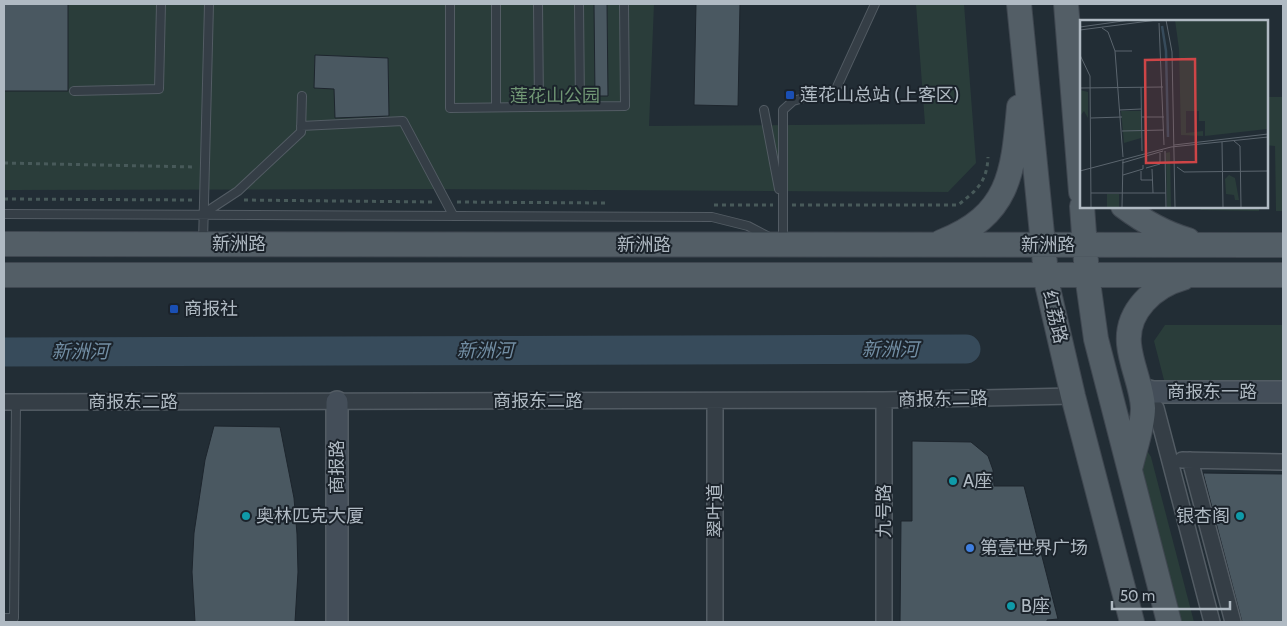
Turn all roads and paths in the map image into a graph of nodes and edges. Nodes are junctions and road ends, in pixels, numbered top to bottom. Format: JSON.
{"nodes":[{"id":1,"x":161,"y":4,"type":"edge"},
{"id":2,"x":209,"y":4,"type":"edge"},
{"id":3,"x":450,"y":4,"type":"edge"},
{"id":4,"x":496,"y":4,"type":"edge"},
{"id":5,"x":538,"y":4,"type":"edge"},
{"id":6,"x":578,"y":4,"type":"edge"},
{"id":7,"x":624,"y":4,"type":"edge"},
{"id":8,"x":875,"y":4,"type":"edge"},
{"id":9,"x":1019,"y":4,"type":"edge"},
{"id":10,"x":1066,"y":4,"type":"edge"},
{"id":11,"x":1024,"y":61,"type":"junction"},
{"id":12,"x":74,"y":91,"type":"dead end"},
{"id":13,"x":302,"y":96,"type":"dead end"},
{"id":14,"x":539,"y":106,"type":"junction"},
{"id":15,"x":580,"y":106,"type":"junction"},
{"id":16,"x":496,"y":107,"type":"junction"},
{"id":17,"x":764,"y":110,"type":"dead end"},
{"id":18,"x":301,"y":126,"type":"junction"},
{"id":19,"x":1078,"y":135,"type":"edge"},
{"id":20,"x":988,"y":157,"type":"dead end"},
{"id":21,"x":4,"y":163,"type":"edge"},
{"id":22,"x":204,"y":167,"type":"junction"},
{"id":23,"x":1080,"y":173,"type":"edge"},
{"id":24,"x":4,"y":199,"type":"edge"},
{"id":25,"x":203,"y":200,"type":"junction"},
{"id":26,"x":225,"y":200,"type":"junction"},
{"id":27,"x":446,"y":202,"type":"junction"},
{"id":28,"x":614,"y":204,"type":"dead end"},
{"id":29,"x":713,"y":204,"type":"dead end"},
{"id":30,"x":782,"y":205,"type":"junction"},
{"id":31,"x":1082,"y":208,"type":"edge"},
{"id":32,"x":1127,"y":208,"type":"edge"},
{"id":33,"x":4,"y":214,"type":"edge"},
{"id":34,"x":203,"y":214,"type":"junction"},
{"id":35,"x":453,"y":215,"type":"junction"},
{"id":36,"x":4,"y":244,"type":"edge"},
{"id":37,"x":203,"y":244,"type":"junction"},
{"id":38,"x":1041,"y":244,"type":"junction"},
{"id":39,"x":783,"y":245,"type":"junction"},
{"id":40,"x":933,"y":245,"type":"junction"},
{"id":41,"x":1085,"y":245,"type":"junction"},
{"id":42,"x":1212,"y":245,"type":"junction"},
{"id":43,"x":1283,"y":245,"type":"edge"},
{"id":44,"x":1045,"y":274,"type":"junction"},
{"id":45,"x":4,"y":275,"type":"edge"},
{"id":46,"x":1087,"y":275,"type":"junction"},
{"id":47,"x":1201,"y":275,"type":"junction"},
{"id":48,"x":1283,"y":275,"type":"edge"},
{"id":49,"x":1283,"y":392,"type":"edge"},
{"id":50,"x":1073,"y":396,"type":"junction"},
{"id":51,"x":715,"y":400,"type":"junction"},
{"id":52,"x":884,"y":400,"type":"junction"},
{"id":53,"x":10,"y":402,"type":"edge"},
{"id":54,"x":337,"y":402,"type":"junction"},
{"id":55,"x":1147,"y":402,"type":"junction"},
{"id":56,"x":1169,"y":456,"type":"junction"},
{"id":57,"x":1190,"y":460,"type":"junction"},
{"id":58,"x":1283,"y":462,"type":"edge"},
{"id":59,"x":1130,"y":472,"type":"junction"},
{"id":60,"x":4,"y":618,"type":"edge"},
{"id":61,"x":337,"y":622,"type":"edge"},
{"id":62,"x":715,"y":622,"type":"edge"},
{"id":63,"x":884,"y":622,"type":"edge"},
{"id":64,"x":1132,"y":622,"type":"edge"},
{"id":65,"x":1169,"y":622,"type":"edge"},
{"id":66,"x":1212,"y":622,"type":"edge"},
{"id":67,"x":1233,"y":622,"type":"edge"}],
"edges":[{"from":1,"to":12,"type":"lane"},
{"from":2,"to":22,"type":"lane"},
{"from":3,"to":16,"type":"lane"},
{"from":4,"to":16,"type":"lane"},
{"from":5,"to":14,"type":"lane"},
{"from":6,"to":15,"type":"lane"},
{"from":7,"to":15,"type":"lane"},
{"from":8,"to":30,"type":"lane"},
{"from":9,"to":11,"type":"main road","name":"红荔路"},
{"from":10,"to":19,"type":"main road"},
{"from":11,"to":38,"type":"main road","name":"红荔路"},
{"from":11,"to":40,"type":"main road"},
{"from":13,"to":18,"type":"lane"},
{"from":14,"to":15,"type":"lane"},
{"from":14,"to":16,"type":"lane"},
{"from":17,"to":30,"type":"lane"},
{"from":18,"to":26,"type":"lane"},
{"from":18,"to":27,"type":"lane"},
{"from":19,"to":23,"type":"main road"},
{"from":20,"to":30,"type":"path"},
{"from":21,"to":22,"type":"path"},
{"from":22,"to":25,"type":"lane"},
{"from":24,"to":25,"type":"path"},
{"from":25,"to":34,"type":"lane"},
{"from":26,"to":27,"type":"path"},
{"from":26,"to":34,"type":"lane"},
{"from":27,"to":28,"type":"path"},
{"from":27,"to":35,"type":"lane"},
{"from":29,"to":30,"type":"path"},
{"from":30,"to":39,"type":"lane"},
{"from":31,"to":41,"type":"main road","name":"红荔路"},
{"from":32,"to":42,"type":"main road"},
{"from":33,"to":34,"type":"lane"},
{"from":34,"to":35,"type":"lane"},
{"from":34,"to":37,"type":"lane"},
{"from":35,"to":39,"type":"lane"},
{"from":36,"to":37,"type":"main road","name":"新洲路"},
{"from":37,"to":39,"type":"main road","name":"新洲路"},
{"from":38,"to":40,"type":"main road","name":"新洲路"},
{"from":38,"to":41,"type":"main road","name":"新洲路"},
{"from":38,"to":44,"type":"main road","name":"红荔路"},
{"from":39,"to":40,"type":"main road","name":"新洲路"},
{"from":41,"to":42,"type":"main road","name":"新洲路"},
{"from":41,"to":46,"type":"main road","name":"红荔路"},
{"from":42,"to":43,"type":"main road","name":"新洲路"},
{"from":44,"to":45,"type":"main road","name":"新洲路"},
{"from":44,"to":46,"type":"main road","name":"新洲路"},
{"from":44,"to":50,"type":"main road","name":"红荔路"},
{"from":46,"to":47,"type":"main road","name":"新洲路"},
{"from":46,"to":59,"type":"main road","name":"红荔路"},
{"from":47,"to":48,"type":"main road","name":"新洲路"},
{"from":47,"to":55,"type":"main road"},
{"from":49,"to":55,"type":"street","name":"商报东一路"},
{"from":50,"to":52,"type":"street","name":"商报东二路"},
{"from":50,"to":64,"type":"main road","name":"红荔路"},
{"from":51,"to":52,"type":"street","name":"商报东二路"},
{"from":51,"to":54,"type":"street","name":"商报东二路"},
{"from":51,"to":62,"type":"street","name":"翠叶道"},
{"from":52,"to":63,"type":"street","name":"九号路"},
{"from":53,"to":54,"type":"street","name":"商报东二路"},
{"from":53,"to":60,"type":"lane"},
{"from":54,"to":61,"type":"street","name":"商报路"},
{"from":55,"to":56,"type":"street"},
{"from":55,"to":59,"type":"main road"},
{"from":56,"to":57,"type":"street"},
{"from":56,"to":66,"type":"street"},
{"from":57,"to":58,"type":"street"},
{"from":57,"to":67,"type":"street"},
{"from":59,"to":65,"type":"main road","name":"红荔路"}]}
